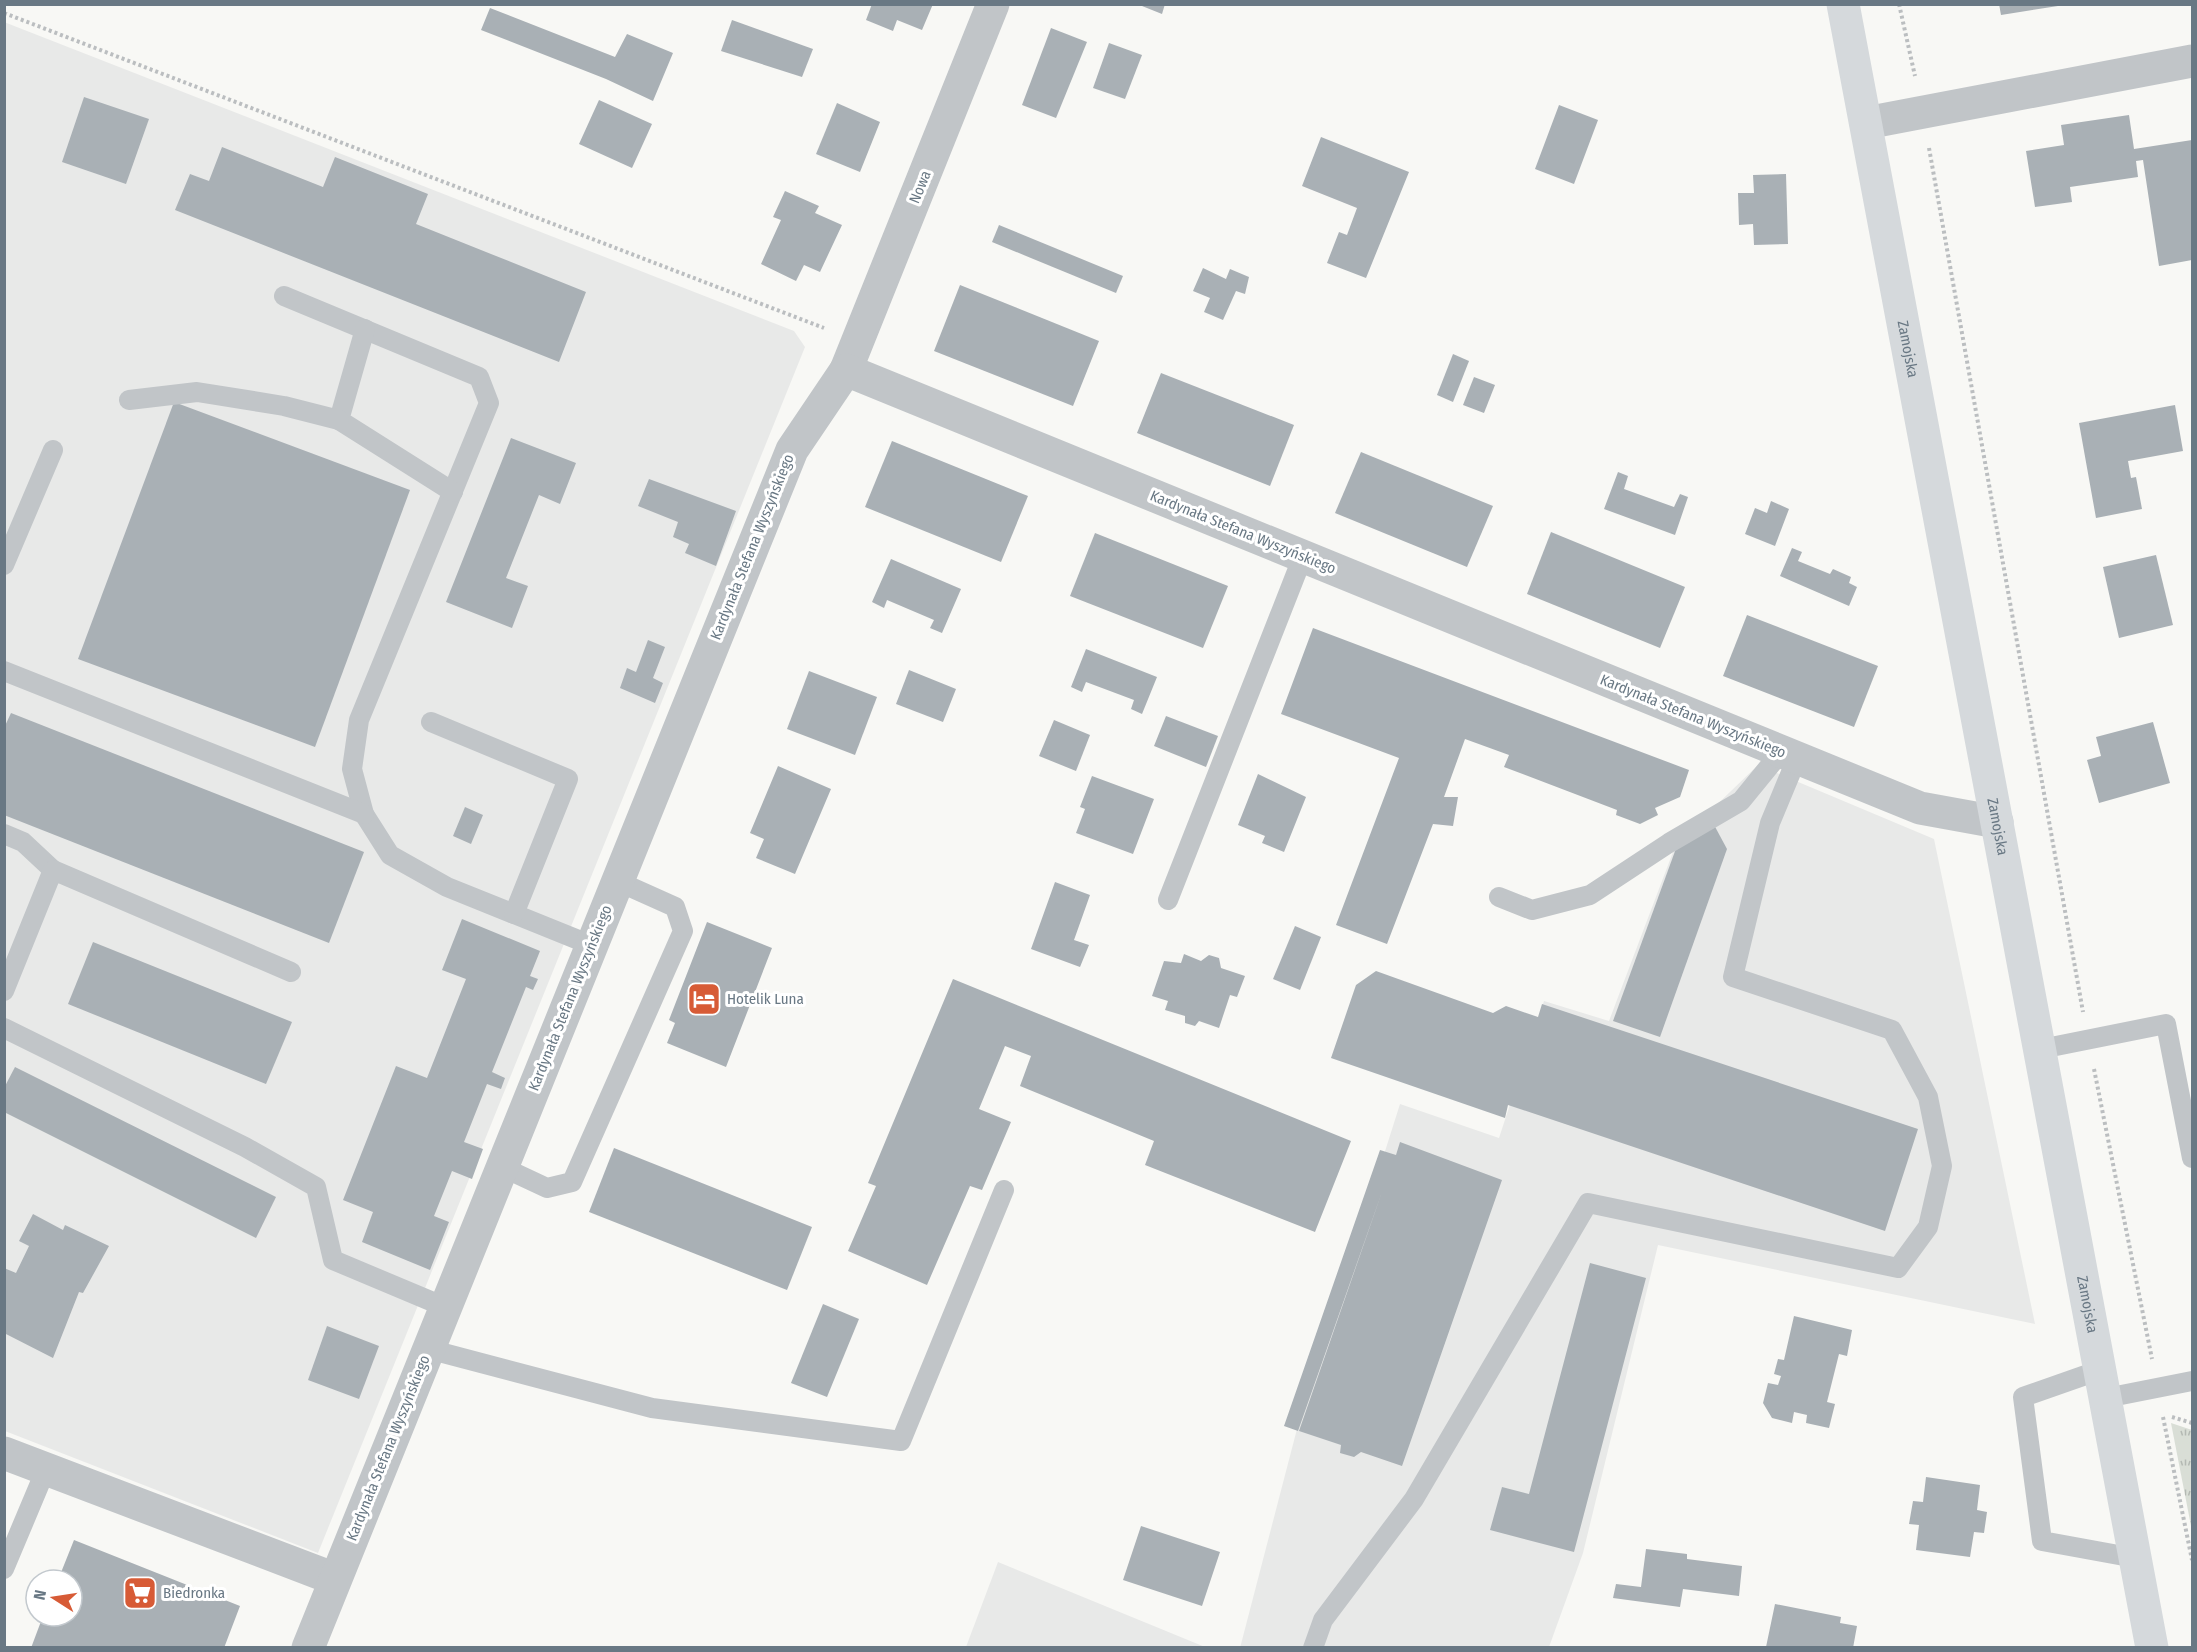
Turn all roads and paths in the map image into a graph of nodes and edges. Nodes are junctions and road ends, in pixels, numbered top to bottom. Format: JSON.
{"nodes":[{"id":1,"x":993,"y":4,"type":"edge"},
{"id":2,"x":1843,"y":4,"type":"edge"},
{"id":3,"x":1899,"y":4,"type":"edge"},
{"id":4,"x":4,"y":13,"type":"edge"},
{"id":5,"x":2193,"y":61,"type":"edge"},
{"id":6,"x":1923,"y":112,"type":"junction"},
{"id":7,"x":1866,"y":123,"type":"junction"},
{"id":8,"x":284,"y":296,"type":"dead end"},
{"id":9,"x":364,"y":329,"type":"junction"},
{"id":10,"x":852,"y":356,"type":"junction"},
{"id":11,"x":129,"y":400,"type":"dead end"},
{"id":12,"x":339,"y":420,"type":"junction"},
{"id":13,"x":53,"y":450,"type":"dead end"},
{"id":14,"x":453,"y":492,"type":"junction"},
{"id":15,"x":1303,"y":556,"type":"junction"},
{"id":16,"x":4,"y":565,"type":"edge"},
{"id":17,"x":4,"y":671,"type":"edge"},
{"id":18,"x":431,"y":722,"type":"dead end"},
{"id":19,"x":1789,"y":755,"type":"junction"},
{"id":20,"x":364,"y":813,"type":"junction"},
{"id":21,"x":1996,"y":822,"type":"junction"},
{"id":22,"x":4,"y":834,"type":"edge"},
{"id":23,"x":53,"y":870,"type":"junction"},
{"id":24,"x":617,"y":881,"type":"junction"},
{"id":25,"x":1499,"y":897,"type":"dead end"},
{"id":26,"x":1168,"y":900,"type":"dead end"},
{"id":27,"x":514,"y":914,"type":"junction"},
{"id":28,"x":591,"y":945,"type":"junction"},
{"id":29,"x":291,"y":972,"type":"dead end"},
{"id":30,"x":4,"y":992,"type":"edge"},
{"id":31,"x":4,"y":1028,"type":"edge"},
{"id":32,"x":2088,"y":1040,"type":"junction"},
{"id":33,"x":2041,"y":1049,"type":"junction"},
{"id":34,"x":2193,"y":1158,"type":"edge"},
{"id":35,"x":502,"y":1167,"type":"junction"},
{"id":36,"x":1004,"y":1190,"type":"dead end"},
{"id":37,"x":445,"y":1307,"type":"junction"},
{"id":38,"x":428,"y":1349,"type":"junction"},
{"id":39,"x":2193,"y":1381,"type":"edge"},
{"id":40,"x":2103,"y":1384,"type":"junction"},
{"id":41,"x":2157,"y":1388,"type":"junction"},
{"id":42,"x":2193,"y":1423,"type":"edge"},
{"id":43,"x":4,"y":1453,"type":"edge"},
{"id":44,"x":46,"y":1469,"type":"junction"},
{"id":45,"x":2135,"y":1558,"type":"junction"},
{"id":46,"x":2193,"y":1560,"type":"edge"},
{"id":47,"x":4,"y":1569,"type":"edge"},
{"id":48,"x":335,"y":1579,"type":"junction"},
{"id":49,"x":308,"y":1647,"type":"edge"},
{"id":50,"x":1313,"y":1647,"type":"edge"},
{"id":51,"x":2152,"y":1647,"type":"edge"}],
"edges":[{"from":1,"to":10,"type":"street","name":"Nowa"},
{"from":2,"to":7,"type":"street","name":"Zamojska"},
{"from":3,"to":6,"type":"path"},
{"from":4,"to":10,"type":"path"},
{"from":5,"to":6,"type":"street"},
{"from":6,"to":7,"type":"street"},
{"from":6,"to":32,"type":"path"},
{"from":7,"to":21,"type":"street","name":"Zamojska"},
{"from":8,"to":9,"type":"lane"},
{"from":9,"to":12,"type":"lane"},
{"from":9,"to":14,"type":"lane"},
{"from":10,"to":15,"type":"street","name":"Kardynała Stefana Wyszyńskiego"},
{"from":10,"to":24,"type":"street","name":"Kardynała Stefana Wyszyńskiego"},
{"from":11,"to":12,"type":"lane"},
{"from":12,"to":14,"type":"lane"},
{"from":13,"to":16,"type":"lane"},
{"from":14,"to":20,"type":"lane"},
{"from":15,"to":19,"type":"street","name":"Kardynała Stefana Wyszyńskiego"},
{"from":15,"to":26,"type":"lane"},
{"from":17,"to":20,"type":"lane"},
{"from":18,"to":27,"type":"lane"},
{"from":19,"to":21,"type":"street","name":"Kardynała Stefana Wyszyńskiego"},
{"from":19,"to":25,"type":"lane"},
{"from":19,"to":50,"type":"lane"},
{"from":20,"to":27,"type":"lane"},
{"from":21,"to":33,"type":"street","name":"Zamojska"},
{"from":22,"to":23,"type":"lane"},
{"from":23,"to":29,"type":"lane"},
{"from":23,"to":30,"type":"lane"},
{"from":24,"to":28,"type":"street","name":"Kardynała Stefana Wyszyńskiego"},
{"from":24,"to":35,"type":"lane"},
{"from":27,"to":28,"type":"lane"},
{"from":28,"to":35,"type":"street","name":"Kardynała Stefana Wyszyńskiego"},
{"from":31,"to":37,"type":"lane"},
{"from":32,"to":33,"type":"lane"},
{"from":32,"to":34,"type":"lane"},
{"from":32,"to":41,"type":"path"},
{"from":33,"to":40,"type":"street","name":"Zamojska"},
{"from":35,"to":37,"type":"street","name":"Kardynała Stefana Wyszyńskiego"},
{"from":36,"to":38,"type":"lane"},
{"from":37,"to":38,"type":"street","name":"Kardynała Stefana Wyszyńskiego"},
{"from":38,"to":48,"type":"street","name":"Kardynała Stefana Wyszyńskiego"},
{"from":39,"to":41,"type":"lane"},
{"from":40,"to":41,"type":"lane"},
{"from":40,"to":45,"type":"street","name":"Zamojska"},
{"from":40,"to":45,"type":"lane"},
{"from":42,"to":46,"type":"path"},
{"from":43,"to":44,"type":"street"},
{"from":44,"to":47,"type":"lane"},
{"from":44,"to":48,"type":"street"},
{"from":45,"to":51,"type":"street","name":"Zamojska"},
{"from":48,"to":49,"type":"street","name":"Kardynała Stefana Wyszyńskiego"}]}
